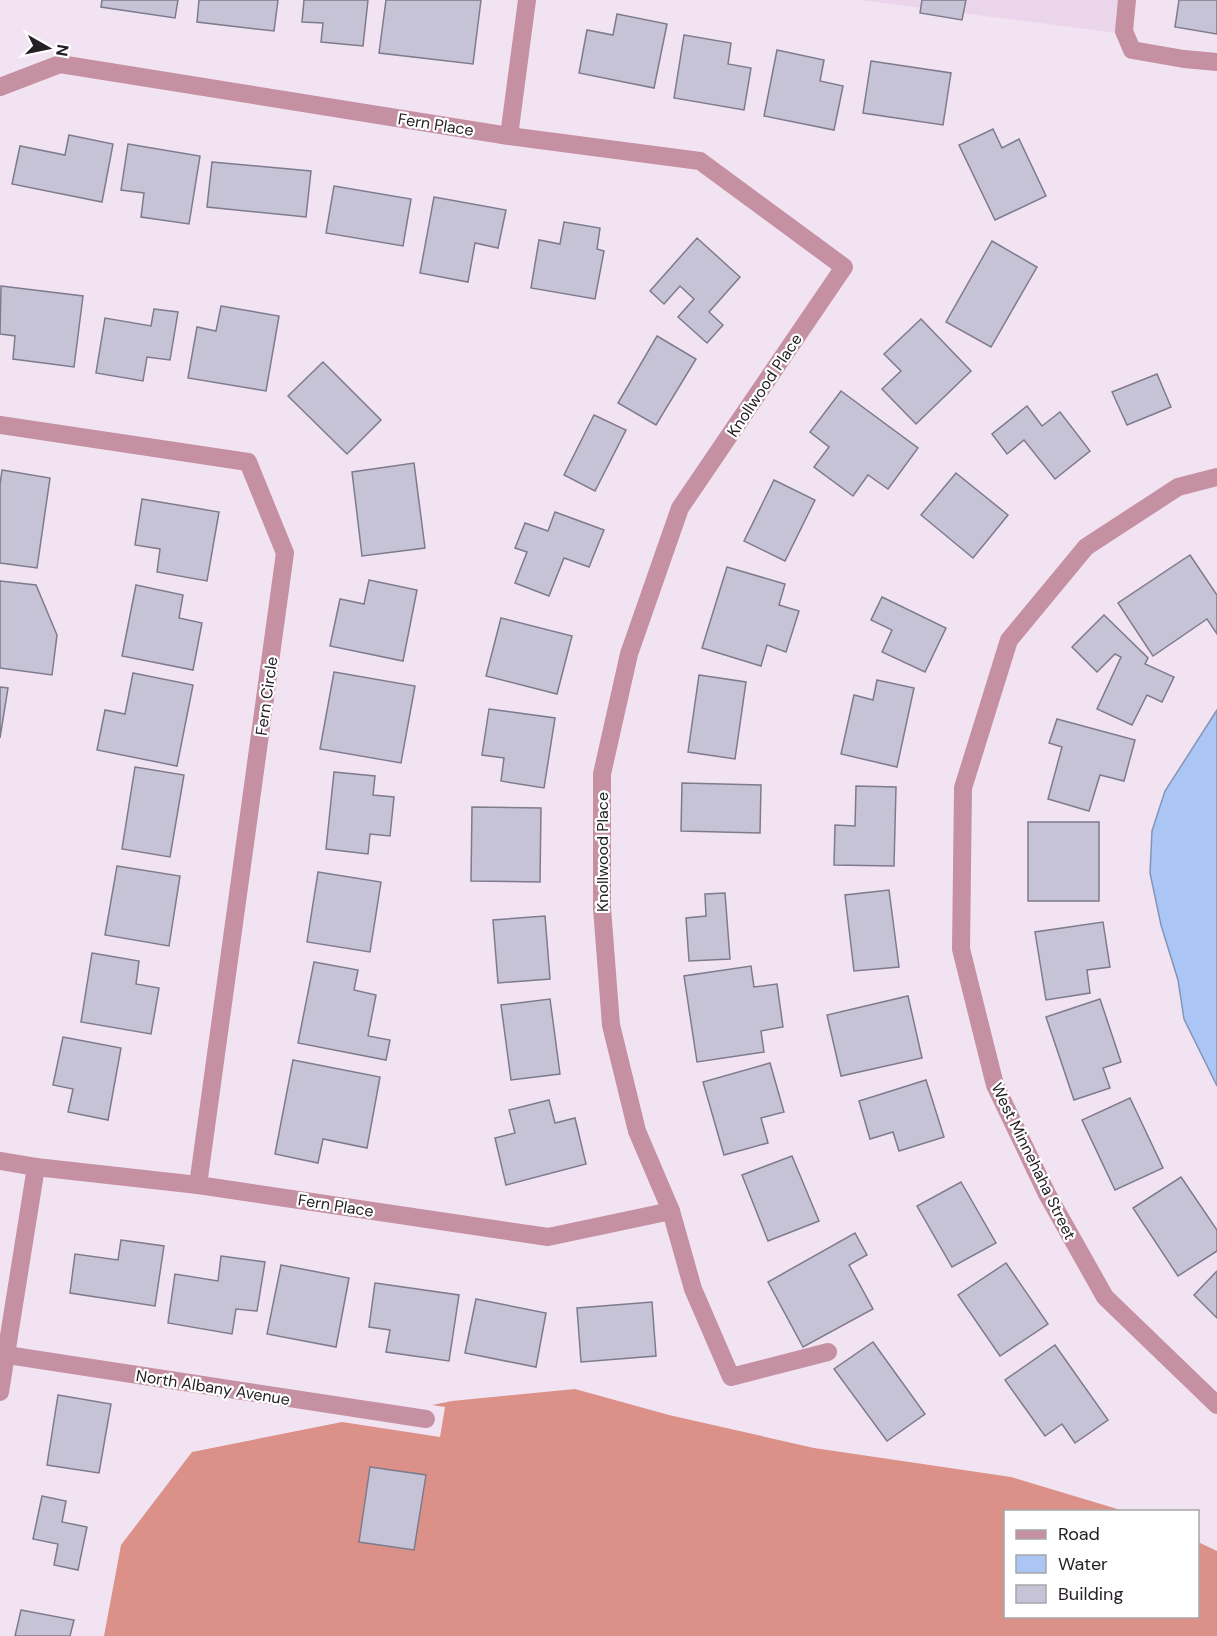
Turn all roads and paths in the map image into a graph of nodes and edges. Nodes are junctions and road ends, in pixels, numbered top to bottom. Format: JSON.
{"nodes":[{"id":1,"x":527,"y":0,"type":"edge"},
{"id":2,"x":1127,"y":0,"type":"edge"},
{"id":3,"x":1217,"y":62,"type":"edge"},
{"id":4,"x":0,"y":87,"type":"edge"},
{"id":5,"x":509,"y":136,"type":"junction"},
{"id":6,"x":844,"y":267,"type":"joint"},
{"id":7,"x":0,"y":425,"type":"edge"},
{"id":8,"x":1217,"y":477,"type":"edge"},
{"id":9,"x":0,"y":1161,"type":"edge"},
{"id":10,"x":36,"y":1167,"type":"junction"},
{"id":11,"x":198,"y":1185,"type":"junction"},
{"id":12,"x":671,"y":1210,"type":"junction"},
{"id":13,"x":828,"y":1352,"type":"dead end"},
{"id":14,"x":3,"y":1354,"type":"edge"},
{"id":15,"x":0,"y":1392,"type":"edge"},
{"id":16,"x":1217,"y":1405,"type":"edge"},
{"id":17,"x":426,"y":1419,"type":"dead end"}],
"edges":[{"from":1,"to":5,"type":"street"},
{"from":2,"to":3,"type":"street"},
{"from":4,"to":5,"type":"street","name":"Fern Place"},
{"from":5,"to":6,"type":"street","name":"Fern Place"},
{"from":6,"to":12,"type":"street","name":"Knollwood Place"},
{"from":7,"to":11,"type":"street","name":"Fern Circle"},
{"from":8,"to":16,"type":"street","name":"West Minnehaha Street"},
{"from":9,"to":10,"type":"street","name":"Fern Place"},
{"from":10,"to":11,"type":"street","name":"Fern Place"},
{"from":10,"to":14,"type":"street"},
{"from":11,"to":12,"type":"street","name":"Fern Place"},
{"from":12,"to":13,"type":"street","name":"Knollwood Place"},
{"from":14,"to":15,"type":"street"},
{"from":14,"to":17,"type":"street","name":"North Albany Avenue"}]}
